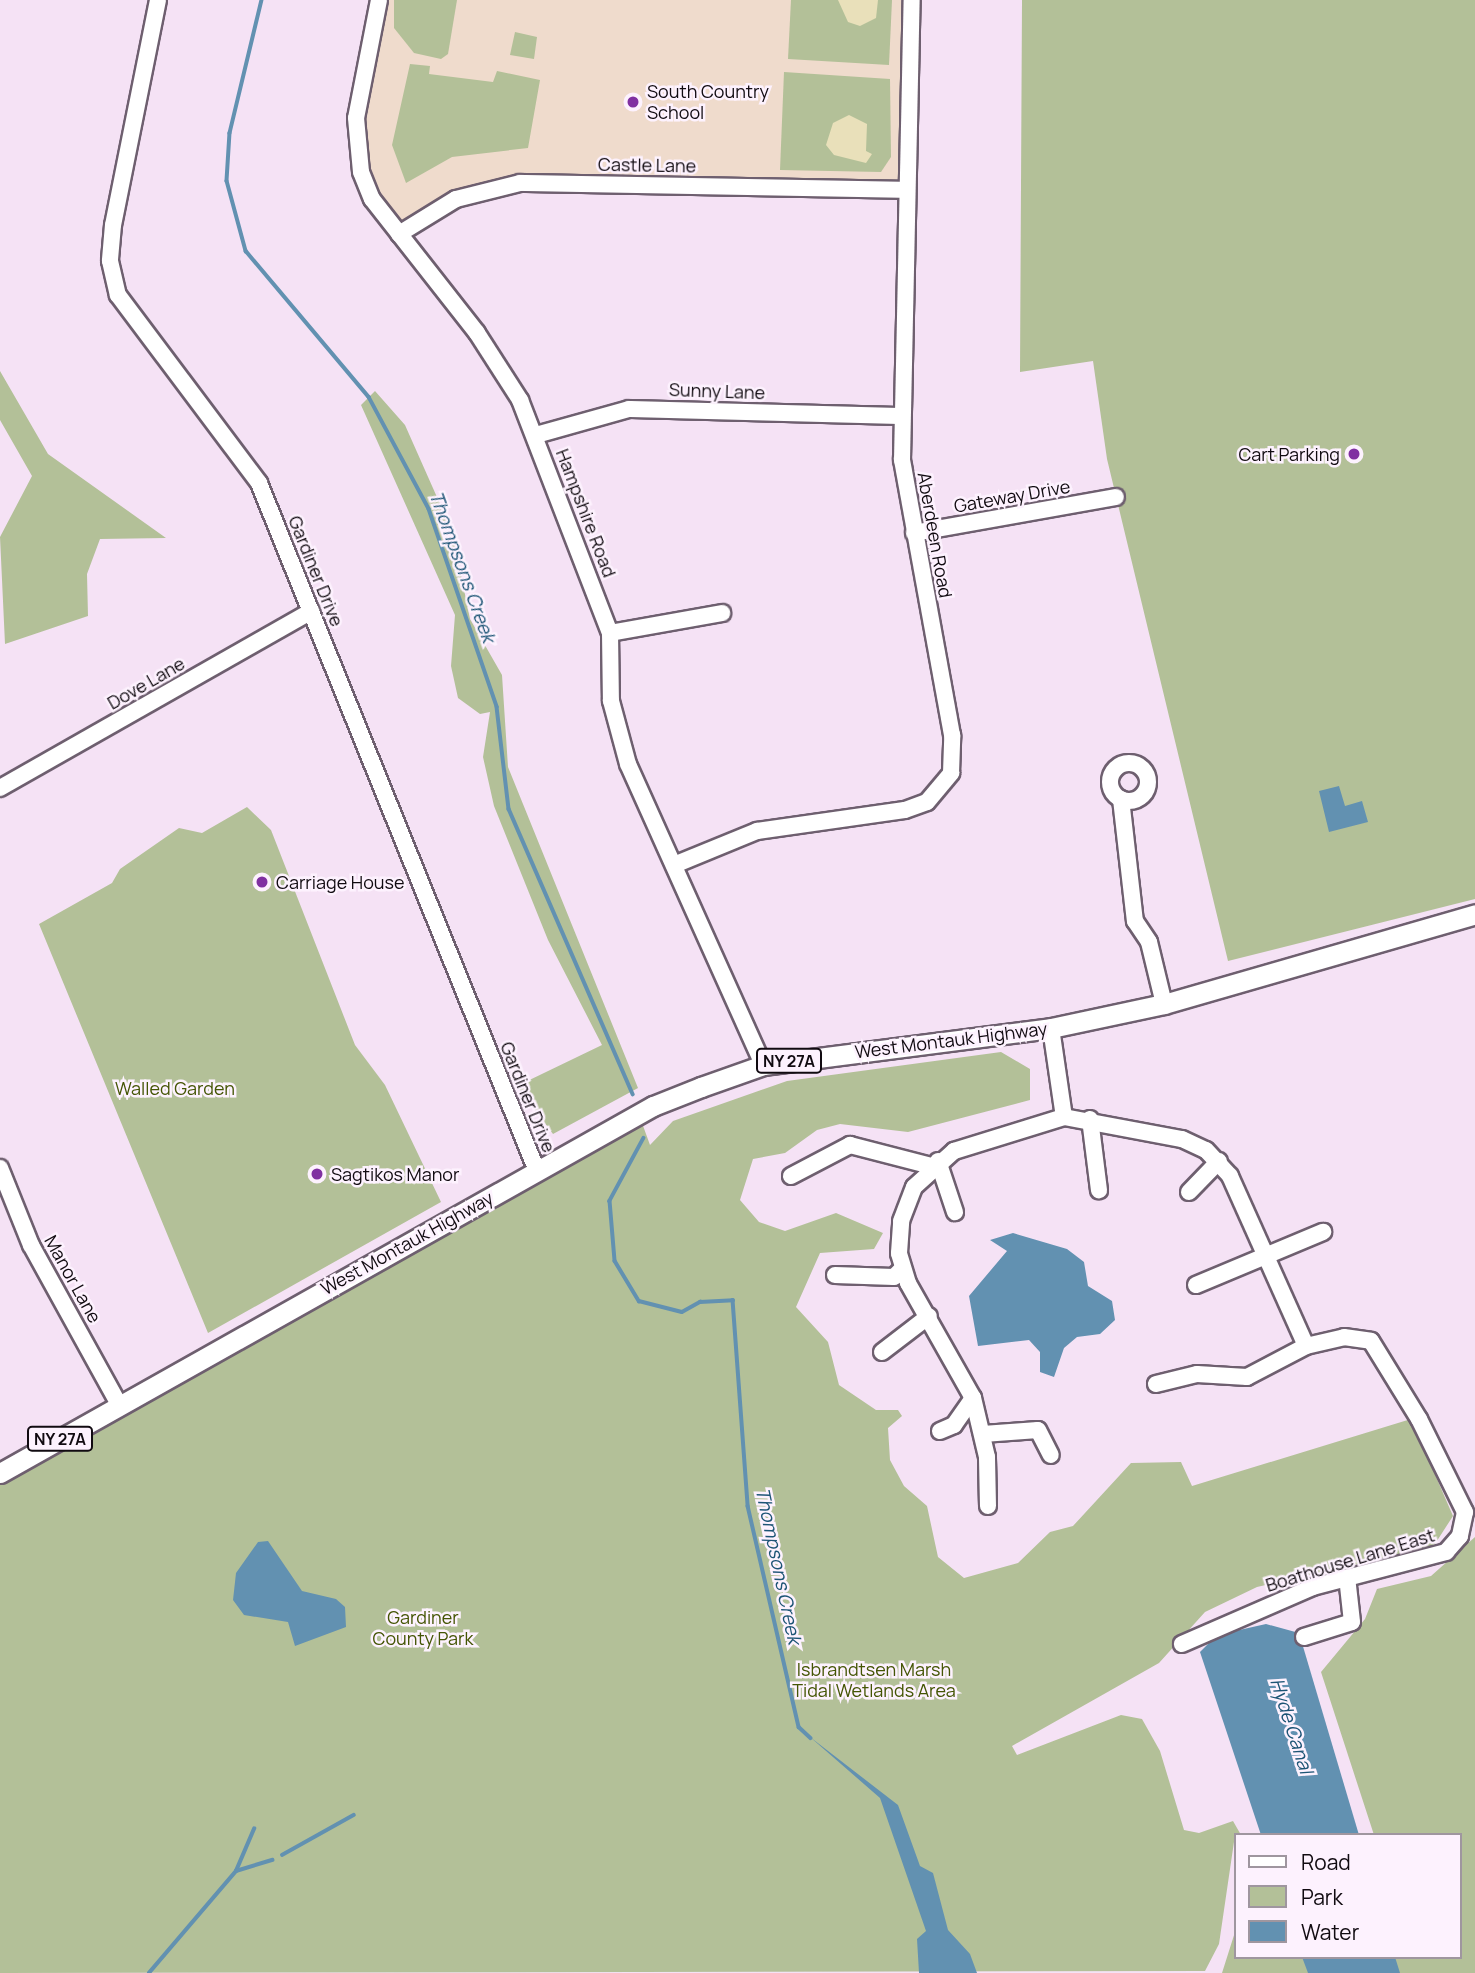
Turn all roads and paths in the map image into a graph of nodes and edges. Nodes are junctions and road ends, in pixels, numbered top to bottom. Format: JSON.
{"nodes":[{"id":1,"x":158,"y":0,"type":"edge"},
{"id":2,"x":379,"y":0,"type":"edge"},
{"id":3,"x":912,"y":0,"type":"edge"},
{"id":4,"x":906,"y":190,"type":"junction"},
{"id":5,"x":400,"y":234,"type":"junction"},
{"id":6,"x":901,"y":416,"type":"junction"},
{"id":7,"x":536,"y":435,"type":"junction"},
{"id":8,"x":1116,"y":497,"type":"dead end"},
{"id":9,"x":914,"y":533,"type":"junction"},
{"id":10,"x":312,"y":611,"type":"junction"},
{"id":11,"x":722,"y":613,"type":"dead end"},
{"id":12,"x":610,"y":633,"type":"junction"},
{"id":13,"x":0,"y":788,"type":"edge"},
{"id":14,"x":1121,"y":799,"type":"dead end"},
{"id":15,"x":674,"y":866,"type":"junction"},
{"id":16,"x":1475,"y":914,"type":"edge"},
{"id":17,"x":1164,"y":1004,"type":"junction"},
{"id":18,"x":1051,"y":1028,"type":"junction"},
{"id":19,"x":763,"y":1065,"type":"junction"},
{"id":20,"x":1064,"y":1116,"type":"junction"},
{"id":21,"x":1090,"y":1119,"type":"junction"},
{"id":22,"x":1219,"y":1161,"type":"junction"},
{"id":23,"x":935,"y":1163,"type":"junction"},
{"id":24,"x":0,"y":1168,"type":"edge"},
{"id":25,"x":537,"y":1171,"type":"junction"},
{"id":26,"x":791,"y":1176,"type":"dead end"},
{"id":27,"x":1099,"y":1190,"type":"dead end"},
{"id":28,"x":1189,"y":1192,"type":"dead end"},
{"id":29,"x":955,"y":1212,"type":"dead end"},
{"id":30,"x":1323,"y":1232,"type":"dead end"},
{"id":31,"x":1268,"y":1255,"type":"junction"},
{"id":32,"x":902,"y":1269,"type":"junction"},
{"id":33,"x":835,"y":1275,"type":"dead end"},
{"id":34,"x":1196,"y":1285,"type":"dead end"},
{"id":35,"x":929,"y":1316,"type":"junction"},
{"id":36,"x":1306,"y":1346,"type":"junction"},
{"id":37,"x":882,"y":1352,"type":"dead end"},
{"id":38,"x":1156,"y":1384,"type":"dead end"},
{"id":39,"x":974,"y":1398,"type":"junction"},
{"id":40,"x":120,"y":1406,"type":"junction"},
{"id":41,"x":940,"y":1431,"type":"dead end"},
{"id":42,"x":983,"y":1434,"type":"junction"},
{"id":43,"x":1051,"y":1455,"type":"dead end"},
{"id":44,"x":0,"y":1473,"type":"edge"},
{"id":45,"x":988,"y":1506,"type":"dead end"},
{"id":46,"x":1347,"y":1577,"type":"junction"},
{"id":47,"x":1304,"y":1637,"type":"dead end"},
{"id":48,"x":1182,"y":1644,"type":"dead end"}],
"edges":[{"from":1,"to":10,"type":"street","name":"Gardiner Drive"},
{"from":2,"to":5,"type":"street","name":"Hampshire Road"},
{"from":3,"to":4,"type":"street","name":"Aberdeen Road"},
{"from":4,"to":5,"type":"street","name":"Castle Lane"},
{"from":4,"to":6,"type":"street","name":"Aberdeen Road"},
{"from":5,"to":7,"type":"street","name":"Hampshire Road"},
{"from":6,"to":7,"type":"street","name":"Sunny Lane"},
{"from":6,"to":9,"type":"street","name":"Aberdeen Road"},
{"from":7,"to":12,"type":"street","name":"Hampshire Road"},
{"from":8,"to":9,"type":"street","name":"Gateway Drive"},
{"from":9,"to":15,"type":"street","name":"Aberdeen Road"},
{"from":10,"to":13,"type":"street","name":"Dove Lane"},
{"from":10,"to":25,"type":"street","name":"Gardiner Drive"},
{"from":11,"to":12,"type":"street"},
{"from":12,"to":15,"type":"street","name":"Hampshire Road"},
{"from":14,"to":17,"type":"street"},
{"from":15,"to":19,"type":"street","name":"Hampshire Road"},
{"from":16,"to":17,"type":"main road","name":"West Montauk Highway","number":"NY 27A"},
{"from":17,"to":18,"type":"main road","name":"West Montauk Highway","number":"NY 27A"},
{"from":18,"to":19,"type":"main road","name":"West Montauk Highway","number":"NY 27A"},
{"from":18,"to":20,"type":"street"},
{"from":19,"to":25,"type":"main road","name":"West Montauk Highway","number":"NY 27A"},
{"from":20,"to":21,"type":"street"},
{"from":20,"to":23,"type":"street"},
{"from":21,"to":22,"type":"street"},
{"from":21,"to":27,"type":"street"},
{"from":22,"to":28,"type":"street"},
{"from":22,"to":31,"type":"street"},
{"from":23,"to":26,"type":"street"},
{"from":23,"to":29,"type":"street"},
{"from":23,"to":32,"type":"street"},
{"from":24,"to":40,"type":"street","name":"Manor Lane"},
{"from":25,"to":40,"type":"main road","name":"West Montauk Highway","number":"NY 27A"},
{"from":30,"to":31,"type":"street"},
{"from":31,"to":34,"type":"street"},
{"from":31,"to":36,"type":"street"},
{"from":32,"to":33,"type":"street"},
{"from":32,"to":35,"type":"street"},
{"from":35,"to":37,"type":"street"},
{"from":35,"to":39,"type":"street"},
{"from":36,"to":38,"type":"street","name":"Boathouse Lane East"},
{"from":36,"to":46,"type":"street","name":"Boathouse Lane East"},
{"from":39,"to":41,"type":"street"},
{"from":39,"to":42,"type":"street"},
{"from":40,"to":44,"type":"main road","number":"NY 27A"},
{"from":42,"to":43,"type":"street"},
{"from":42,"to":45,"type":"street"},
{"from":46,"to":47,"type":"street"},
{"from":46,"to":48,"type":"street","name":"Boathouse Lane East"}]}
